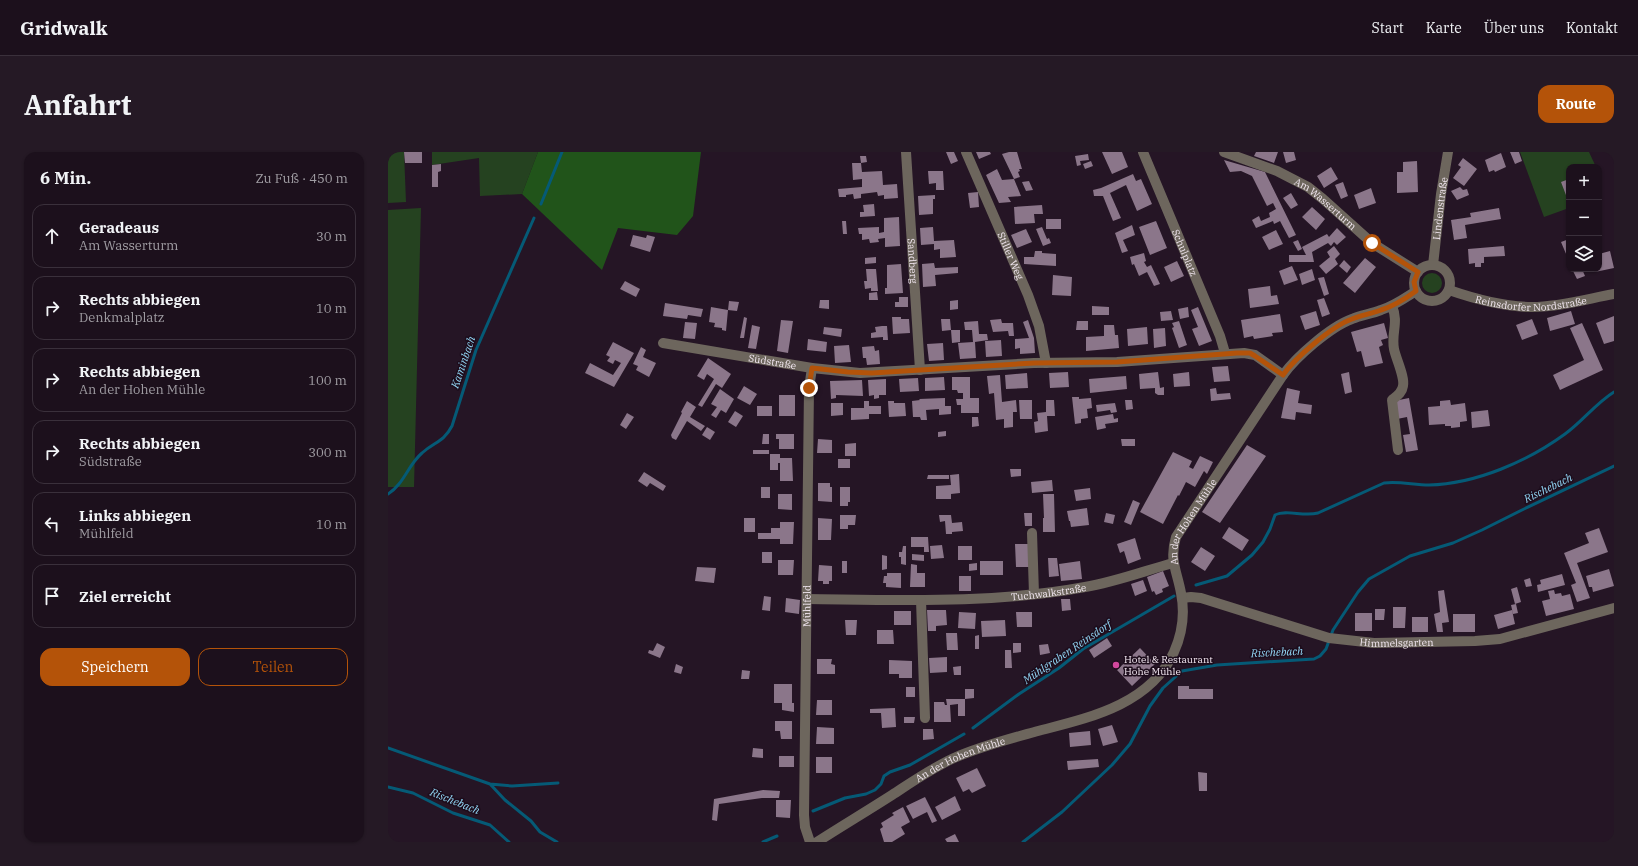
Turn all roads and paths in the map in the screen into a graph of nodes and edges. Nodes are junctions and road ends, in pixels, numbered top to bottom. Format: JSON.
{"nodes":[{"id":1,"x":906,"y":152,"type":"edge"},
{"id":2,"x":966,"y":152,"type":"edge"},
{"id":3,"x":1143,"y":152,"type":"edge"},
{"id":4,"x":1224,"y":152,"type":"edge"},
{"id":5,"x":1448,"y":152,"type":"edge"},
{"id":6,"x":1434,"y":265,"type":"junction"},
{"id":7,"x":1418,"y":272,"type":"junction"},
{"id":8,"x":1449,"y":290,"type":"junction"},
{"id":9,"x":1416,"y":291,"type":"junction"},
{"id":10,"x":1614,"y":294,"type":"edge"},
{"id":11,"x":1392,"y":306,"type":"junction"},
{"id":12,"x":663,"y":343,"type":"dead end"},
{"id":13,"x":1225,"y":353,"type":"junction"},
{"id":14,"x":1046,"y":363,"type":"junction"},
{"id":15,"x":812,"y":368,"type":"junction"},
{"id":16,"x":920,"y":370,"type":"junction"},
{"id":17,"x":1283,"y":375,"type":"junction"},
{"id":18,"x":1398,"y":450,"type":"dead end"},
{"id":19,"x":1032,"y":533,"type":"dead end"},
{"id":20,"x":1173,"y":563,"type":"junction"},
{"id":21,"x":1034,"y":594,"type":"junction"},
{"id":22,"x":808,"y":598,"type":"junction"},
{"id":23,"x":1182,"y":598,"type":"junction"},
{"id":24,"x":921,"y":600,"type":"junction"},
{"id":25,"x":1614,"y":608,"type":"edge"},
{"id":26,"x":925,"y":718,"type":"dead end"},
{"id":27,"x":810,"y":842,"type":"edge"},
{"id":28,"x":818,"y":842,"type":"edge"}],
"edges":[{"from":1,"to":16,"type":"street","name":"Sandberg"},
{"from":2,"to":14,"type":"street","name":"Stiller Weg"},
{"from":3,"to":13,"type":"street","name":"Schulplatz"},
{"from":4,"to":7,"type":"street","name":"Am Wasserturm"},
{"from":5,"to":6,"type":"street","name":"Lindenstraße"},
{"from":6,"to":7,"type":"street"},
{"from":6,"to":8,"type":"street"},
{"from":7,"to":9,"type":"street"},
{"from":8,"to":9,"type":"street"},
{"from":8,"to":10,"type":"street","name":"Reinsdorfer Nordstraße"},
{"from":9,"to":11,"type":"street","name":"An der Hohen Mühle"},
{"from":11,"to":17,"type":"street","name":"An der Hohen Mühle"},
{"from":11,"to":18,"type":"street"},
{"from":12,"to":15,"type":"street","name":"Südstraße"},
{"from":13,"to":14,"type":"street","name":"Südstraße"},
{"from":13,"to":17,"type":"street","name":"Südstraße"},
{"from":14,"to":16,"type":"street","name":"Südstraße"},
{"from":15,"to":16,"type":"street","name":"Südstraße"},
{"from":15,"to":22,"type":"street","name":"Mühlfeld"},
{"from":17,"to":20,"type":"street","name":"An der Hohen Mühle"},
{"from":19,"to":21,"type":"street"},
{"from":20,"to":21,"type":"street","name":"Tuchwalkstraße"},
{"from":20,"to":23,"type":"street","name":"An der Hohen Mühle"},
{"from":21,"to":24,"type":"street","name":"Tuchwalkstraße"},
{"from":22,"to":24,"type":"street","name":"Tuchwalkstraße"},
{"from":22,"to":27,"type":"street","name":"Mühlfeld"},
{"from":23,"to":25,"type":"street","name":"Himmelsgarten"},
{"from":23,"to":28,"type":"street","name":"An der Hohen Mühle"},
{"from":24,"to":26,"type":"street"}]}
